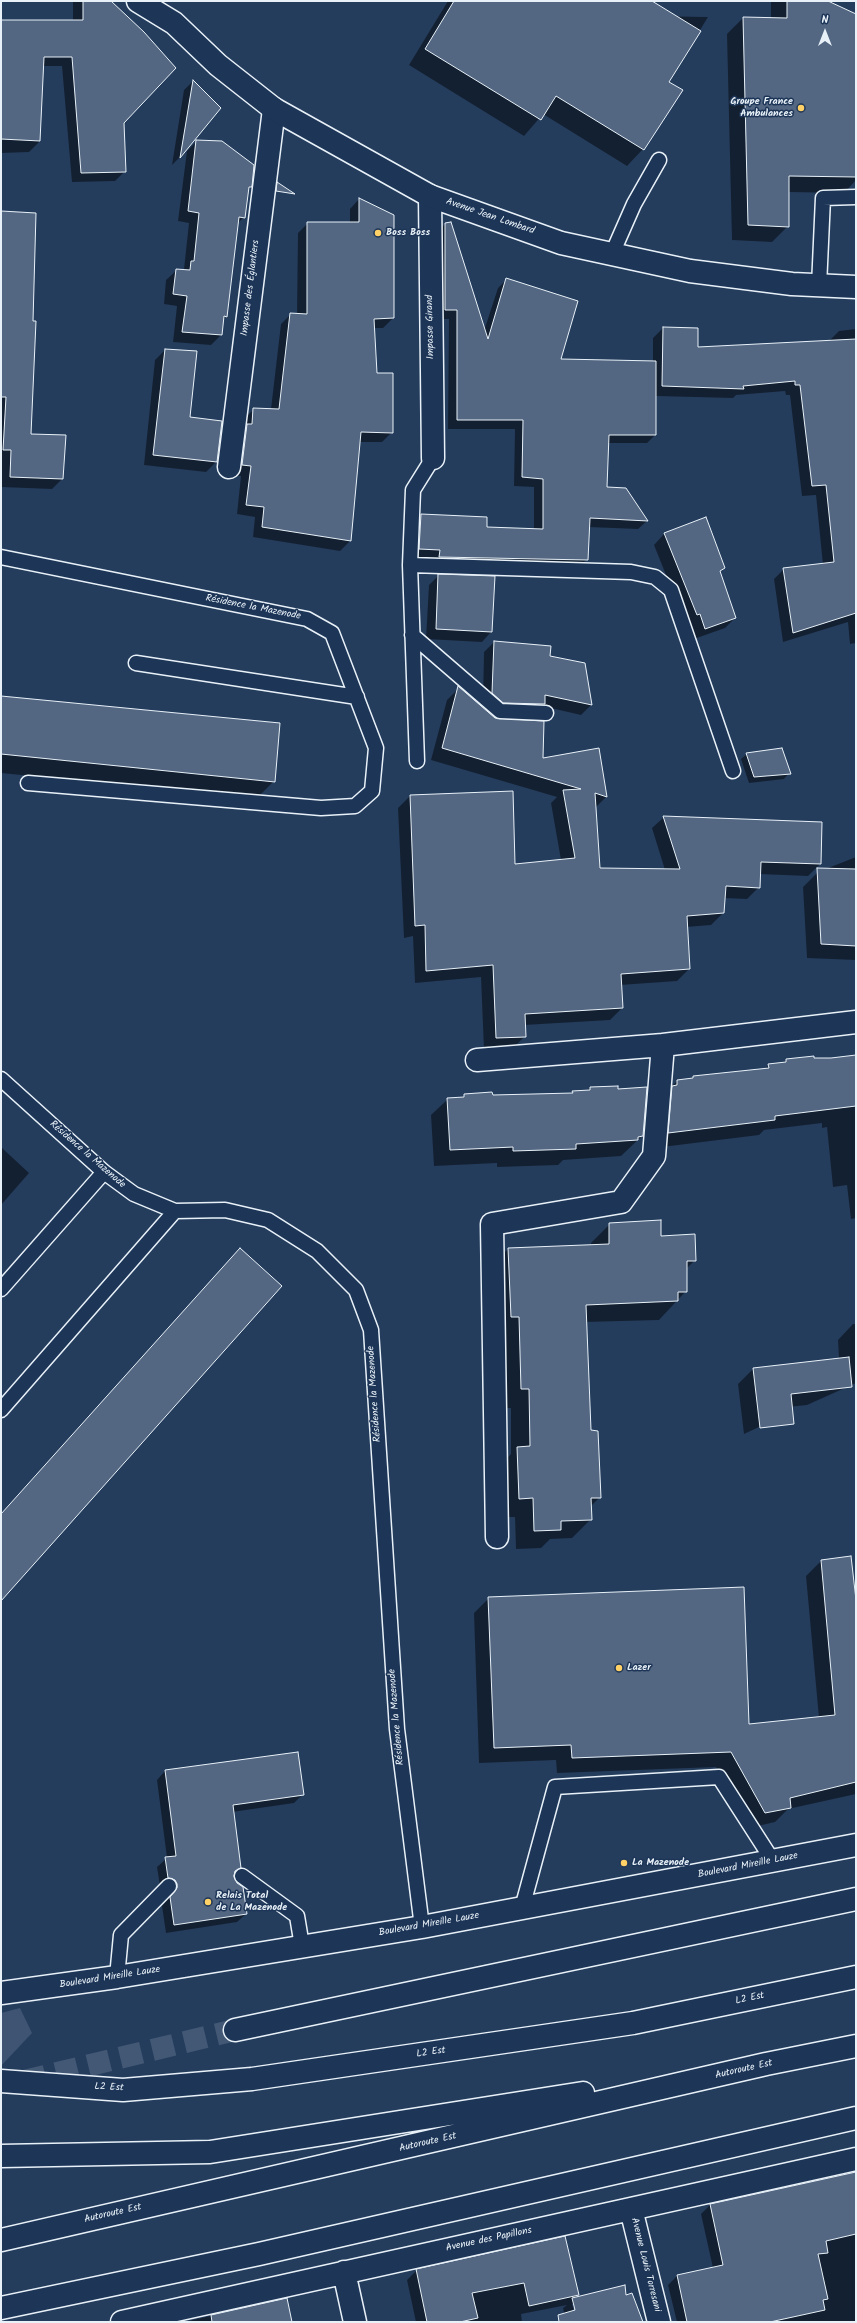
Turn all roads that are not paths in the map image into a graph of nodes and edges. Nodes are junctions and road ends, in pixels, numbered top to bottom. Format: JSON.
{"nodes":[{"id":1,"x":138,"y":1,"type":"edge"},
{"id":2,"x":162,"y":1,"type":"edge"},
{"id":3,"x":174,"y":23,"type":"junction"},
{"id":4,"x":274,"y":110,"type":"junction"},
{"id":5,"x":659,"y":160,"type":"dead end"},
{"id":6,"x":430,"y":196,"type":"junction"},
{"id":7,"x":856,"y":197,"type":"edge"},
{"id":8,"x":612,"y":254,"type":"junction"},
{"id":9,"x":819,"y":286,"type":"junction"},
{"id":10,"x":856,"y":287,"type":"edge"},
{"id":11,"x":434,"y":458,"type":"joint"},
{"id":12,"x":229,"y":467,"type":"dead end"},
{"id":13,"x":1,"y":557,"type":"edge"},
{"id":14,"x":410,"y":565,"type":"junction"},
{"id":15,"x":412,"y":635,"type":"junction"},
{"id":16,"x":136,"y":663,"type":"dead end"},
{"id":17,"x":357,"y":697,"type":"junction"},
{"id":18,"x":546,"y":713,"type":"dead end"},
{"id":19,"x":417,"y":761,"type":"dead end"},
{"id":20,"x":733,"y":771,"type":"dead end"},
{"id":21,"x":28,"y":783,"type":"dead end"},
{"id":22,"x":856,"y":1022,"type":"edge"},
{"id":23,"x":663,"y":1045,"type":"junction"},
{"id":24,"x":477,"y":1060,"type":"dead end"},
{"id":25,"x":1,"y":1079,"type":"edge"},
{"id":26,"x":104,"y":1172,"type":"junction"},
{"id":27,"x":175,"y":1211,"type":"junction"},
{"id":28,"x":1,"y":1289,"type":"edge"},
{"id":29,"x":1,"y":1410,"type":"edge"},
{"id":30,"x":497,"y":1537,"type":"dead end"},
{"id":31,"x":856,"y":1845,"type":"edge"},
{"id":32,"x":773,"y":1861,"type":"junction"},
{"id":33,"x":242,"y":1876,"type":"dead end"},
{"id":34,"x":169,"y":1886,"type":"dead end"},
{"id":35,"x":856,"y":1899,"type":"edge"},
{"id":36,"x":522,"y":1908,"type":"junction"},
{"id":37,"x":422,"y":1927,"type":"junction"},
{"id":38,"x":302,"y":1946,"type":"junction"},
{"id":39,"x":117,"y":1977,"type":"junction"},
{"id":40,"x":856,"y":1977,"type":"edge"},
{"id":41,"x":1,"y":1993,"type":"edge"},
{"id":42,"x":235,"y":2030,"type":"tunnel mouth"},
{"id":43,"x":856,"y":2046,"type":"edge"},
{"id":44,"x":766,"y":2064,"type":"junction"},
{"id":45,"x":1,"y":2081,"type":"edge"},
{"id":46,"x":856,"y":2118,"type":"edge"},
{"id":47,"x":1,"y":2156,"type":"edge"},
{"id":48,"x":856,"y":2159,"type":"edge"},
{"id":49,"x":630,"y":2209,"type":"junction"},
{"id":50,"x":1,"y":2240,"type":"edge"},
{"id":51,"x":344,"y":2272,"type":"junction"},
{"id":52,"x":1,"y":2308,"type":"edge"},
{"id":53,"x":122,"y":2322,"type":"edge"},
{"id":54,"x":355,"y":2322,"type":"edge"},
{"id":55,"x":659,"y":2322,"type":"edge"}],
"edges":[{"from":1,"to":3,"type":"main road","name":"Avenue Jean Lombard"},
{"from":2,"to":3,"type":"main road","name":"Avenue Jean Lombard"},
{"from":3,"to":4,"type":"main road","name":"Avenue Jean Lombard"},
{"from":4,"to":6,"type":"main road","name":"Avenue Jean Lombard"},
{"from":4,"to":12,"type":"main road","name":"Impasse des Églantiers"},
{"from":5,"to":8,"type":"lane"},
{"from":6,"to":8,"type":"main road","name":"Avenue Jean Lombard"},
{"from":6,"to":11,"type":"main road","name":"Impasse Girand"},
{"from":7,"to":9,"type":"lane"},
{"from":8,"to":9,"type":"main road","name":"Avenue Jean Lombard"},
{"from":9,"to":10,"type":"main road","name":"Avenue Jean Lombard"},
{"from":11,"to":14,"type":"lane"},
{"from":13,"to":17,"type":"lane","name":"Résidence la Mazenode"},
{"from":14,"to":15,"type":"lane"},
{"from":14,"to":20,"type":"lane"},
{"from":15,"to":18,"type":"lane"},
{"from":15,"to":19,"type":"lane"},
{"from":16,"to":17,"type":"lane"},
{"from":17,"to":21,"type":"lane","name":"Résidence la Mazenode"},
{"from":22,"to":23,"type":"main road"},
{"from":23,"to":24,"type":"main road"},
{"from":23,"to":30,"type":"main road"},
{"from":25,"to":26,"type":"lane","name":"Résidence la Mazenode"},
{"from":26,"to":27,"type":"lane","name":"Résidence la Mazenode"},
{"from":26,"to":28,"type":"lane"},
{"from":27,"to":29,"type":"lane"},
{"from":27,"to":37,"type":"lane","name":"Résidence la Mazenode"},
{"from":31,"to":32,"type":"main road","name":"Boulevard Mireille Lauze"},
{"from":32,"to":36,"type":"main road","name":"Boulevard Mireille Lauze"},
{"from":32,"to":36,"type":"lane"},
{"from":33,"to":38,"type":"lane"},
{"from":34,"to":39,"type":"lane"},
{"from":35,"to":42,"type":"main road"},
{"from":36,"to":37,"type":"main road","name":"Boulevard Mireille Lauze"},
{"from":37,"to":38,"type":"main road","name":"Boulevard Mireille Lauze"},
{"from":38,"to":39,"type":"main road","name":"Boulevard Mireille Lauze"},
{"from":39,"to":41,"type":"main road","name":"Boulevard Mireille Lauze"},
{"from":40,"to":45,"type":"main road","name":"L2 Est"},
{"from":43,"to":44,"type":"main road","name":"Autoroute Est"},
{"from":44,"to":47,"type":"main road"},
{"from":44,"to":50,"type":"main road","name":"Autoroute Est"},
{"from":46,"to":52,"type":"main road"},
{"from":48,"to":49,"type":"main road","name":"Avenue des Papillons"},
{"from":49,"to":51,"type":"main road","name":"Avenue des Papillons"},
{"from":49,"to":55,"type":"main road","name":"Avenue Louis Torresani"},
{"from":51,"to":53,"type":"main road","name":"Avenue des Papillons"},
{"from":51,"to":54,"type":"main road"}]}
